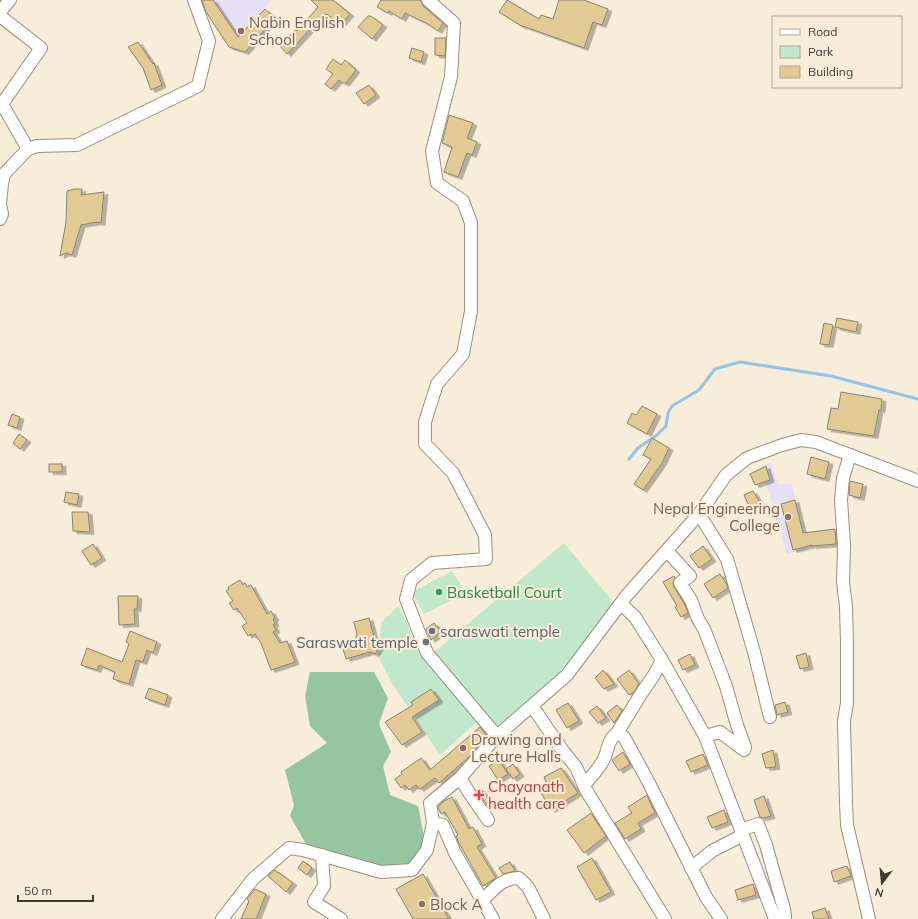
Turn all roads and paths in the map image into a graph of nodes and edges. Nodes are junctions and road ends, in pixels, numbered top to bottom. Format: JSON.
{"nodes":[{"id":1,"x":10,"y":0,"type":"edge"},
{"id":2,"x":194,"y":0,"type":"edge"},
{"id":3,"x":428,"y":0,"type":"edge"},
{"id":4,"x":1,"y":19,"type":"edge"},
{"id":5,"x":28,"y":149,"type":"junction"},
{"id":6,"x":2,"y":172,"type":"edge"},
{"id":7,"x":0,"y":219,"type":"edge"},
{"id":8,"x":850,"y":455,"type":"junction"},
{"id":9,"x":918,"y":480,"type":"edge"},
{"id":10,"x":699,"y":514,"type":"junction"},
{"id":11,"x":667,"y":550,"type":"junction"},
{"id":12,"x":621,"y":604,"type":"junction"},
{"id":13,"x":662,"y":660,"type":"junction"},
{"id":14,"x":532,"y":706,"type":"junction"},
{"id":15,"x":770,"y":717,"type":"dead end"},
{"id":16,"x":617,"y":733,"type":"junction"},
{"id":17,"x":497,"y":736,"type":"junction"},
{"id":18,"x":705,"y":736,"type":"junction"},
{"id":19,"x":460,"y":778,"type":"junction"},
{"id":20,"x":584,"y":785,"type":"junction"},
{"id":21,"x":488,"y":820,"type":"dead end"},
{"id":22,"x":434,"y":822,"type":"junction"},
{"id":23,"x":742,"y":833,"type":"junction"},
{"id":24,"x":322,"y":856,"type":"junction"},
{"id":25,"x":691,"y":868,"type":"junction"},
{"id":26,"x":483,"y":900,"type":"junction"},
{"id":27,"x":222,"y":919,"type":"edge"},
{"id":28,"x":341,"y":919,"type":"edge"},
{"id":29,"x":493,"y":919,"type":"edge"},
{"id":30,"x":544,"y":919,"type":"edge"},
{"id":31,"x":665,"y":919,"type":"edge"},
{"id":32,"x":721,"y":919,"type":"edge"},
{"id":33,"x":775,"y":919,"type":"edge"},
{"id":34,"x":783,"y":919,"type":"edge"},
{"id":35,"x":869,"y":919,"type":"edge"}],
"edges":[{"from":1,"to":4,"type":"street"},
{"from":2,"to":5,"type":"street"},
{"from":3,"to":17,"type":"street"},
{"from":4,"to":5,"type":"street"},
{"from":5,"to":6,"type":"street"},
{"from":6,"to":7,"type":"street"},
{"from":8,"to":9,"type":"street"},
{"from":8,"to":10,"type":"street"},
{"from":8,"to":35,"type":"street"},
{"from":10,"to":11,"type":"street"},
{"from":10,"to":15,"type":"street"},
{"from":11,"to":12,"type":"street"},
{"from":11,"to":18,"type":"street"},
{"from":12,"to":13,"type":"street"},
{"from":12,"to":14,"type":"street"},
{"from":13,"to":16,"type":"street"},
{"from":13,"to":18,"type":"street"},
{"from":14,"to":17,"type":"street"},
{"from":14,"to":20,"type":"street"},
{"from":16,"to":20,"type":"street"},
{"from":16,"to":25,"type":"street"},
{"from":17,"to":19,"type":"street"},
{"from":18,"to":23,"type":"street"},
{"from":19,"to":21,"type":"street"},
{"from":19,"to":22,"type":"street"},
{"from":20,"to":31,"type":"street"},
{"from":22,"to":24,"type":"street"},
{"from":22,"to":26,"type":"street"},
{"from":23,"to":25,"type":"street"},
{"from":23,"to":33,"type":"street"},
{"from":23,"to":34,"type":"street"},
{"from":24,"to":27,"type":"street"},
{"from":24,"to":28,"type":"street"},
{"from":25,"to":32,"type":"street"},
{"from":26,"to":29,"type":"street"},
{"from":26,"to":30,"type":"street"}]}
